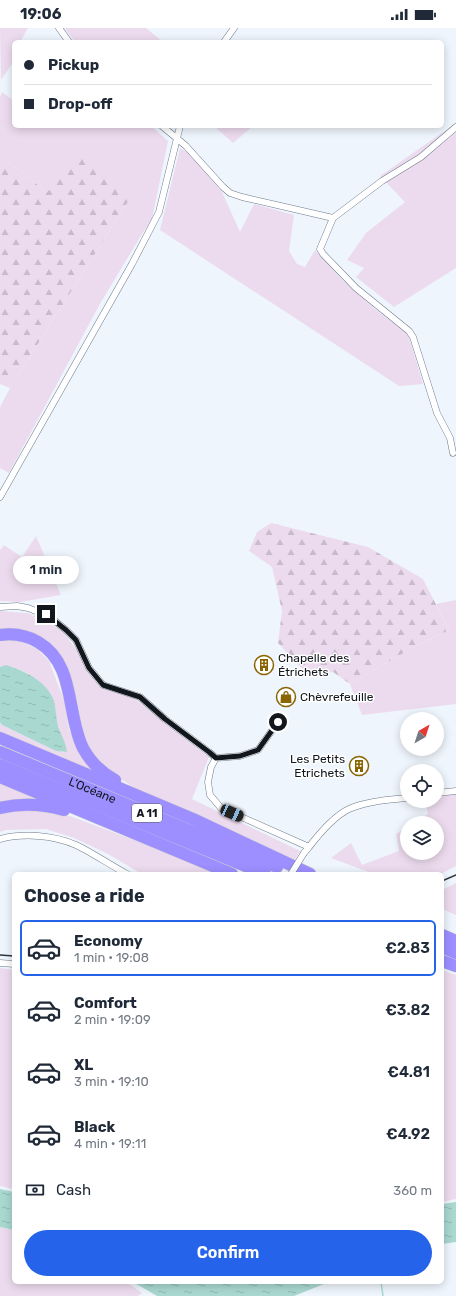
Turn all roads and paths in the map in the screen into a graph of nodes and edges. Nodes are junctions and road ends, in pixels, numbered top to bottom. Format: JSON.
{"nodes":[{"id":1,"x":59,"y":28,"type":"edge"},
{"id":2,"x":234,"y":28,"type":"edge"},
{"id":3,"x":68,"y":40,"type":"edge"},
{"id":4,"x":225,"y":40,"type":"edge"},
{"id":5,"x":456,"y":127,"type":"edge"},
{"id":6,"x":164,"y":128,"type":"edge"},
{"id":7,"x":180,"y":128,"type":"edge"},
{"id":8,"x":177,"y":139,"type":"junction"},
{"id":9,"x":333,"y":218,"type":"junction"},
{"id":10,"x":453,"y":453,"type":"dead end"},
{"id":11,"x":0,"y":497,"type":"edge"},
{"id":12,"x":0,"y":607,"type":"edge"},
{"id":13,"x":0,"y":635,"type":"edge"},
{"id":14,"x":278,"y":722,"type":"dead end"},
{"id":15,"x":0,"y":738,"type":"edge"},
{"id":16,"x":0,"y":752,"type":"edge"},
{"id":17,"x":216,"y":758,"type":"junction"},
{"id":18,"x":0,"y":765,"type":"edge"},
{"id":19,"x":0,"y":777,"type":"edge"},
{"id":20,"x":126,"y":790,"type":"junction"},
{"id":21,"x":456,"y":791,"type":"edge"},
{"id":22,"x":444,"y":793,"type":"edge"},
{"id":23,"x":400,"y":799,"type":"edge"},
{"id":24,"x":0,"y":808,"type":"edge"},
{"id":25,"x":146,"y":837,"type":"junction"},
{"id":26,"x":0,"y":839,"type":"edge"},
{"id":27,"x":309,"y":847,"type":"junction"},
{"id":28,"x":123,"y":872,"type":"edge"},
{"id":29,"x":227,"y":872,"type":"edge"},
{"id":30,"x":260,"y":872,"type":"edge"},
{"id":31,"x":290,"y":872,"type":"edge"},
{"id":32,"x":292,"y":872,"type":"edge"},
{"id":33,"x":306,"y":872,"type":"edge"},
{"id":34,"x":444,"y":936,"type":"edge"},
{"id":35,"x":456,"y":941,"type":"edge"},
{"id":36,"x":444,"y":948,"type":"edge"},
{"id":37,"x":456,"y":953,"type":"edge"},
{"id":38,"x":444,"y":962,"type":"edge"},
{"id":39,"x":0,"y":963,"type":"edge"},
{"id":40,"x":12,"y":964,"type":"edge"},
{"id":41,"x":456,"y":966,"type":"edge"}],
"edges":[{"from":1,"to":3,"type":"street"},
{"from":2,"to":4,"type":"street"},
{"from":5,"to":9,"type":"street"},
{"from":6,"to":8,"type":"street"},
{"from":7,"to":8,"type":"street"},
{"from":8,"to":9,"type":"street"},
{"from":8,"to":11,"type":"street"},
{"from":9,"to":10,"type":"street"},
{"from":12,"to":17,"type":"street"},
{"from":13,"to":20,"type":"highway"},
{"from":14,"to":17,"type":"street"},
{"from":15,"to":20,"type":"highway"},
{"from":16,"to":31,"type":"highway","name":"L’Océane","number":"A 11"},
{"from":17,"to":27,"type":"street"},
{"from":18,"to":30,"type":"highway","name":"L’Océane","number":"A 11"},
{"from":19,"to":25,"type":"highway"},
{"from":20,"to":33,"type":"highway"},
{"from":21,"to":22,"type":"street"},
{"from":23,"to":27,"type":"street"},
{"from":24,"to":25,"type":"highway"},
{"from":25,"to":29,"type":"highway"},
{"from":26,"to":28,"type":"street"},
{"from":27,"to":32,"type":"street","bridge":true},
{"from":34,"to":35,"type":"highway"},
{"from":36,"to":37,"type":"highway"},
{"from":38,"to":41,"type":"highway"},
{"from":39,"to":40,"type":"street"}]}
